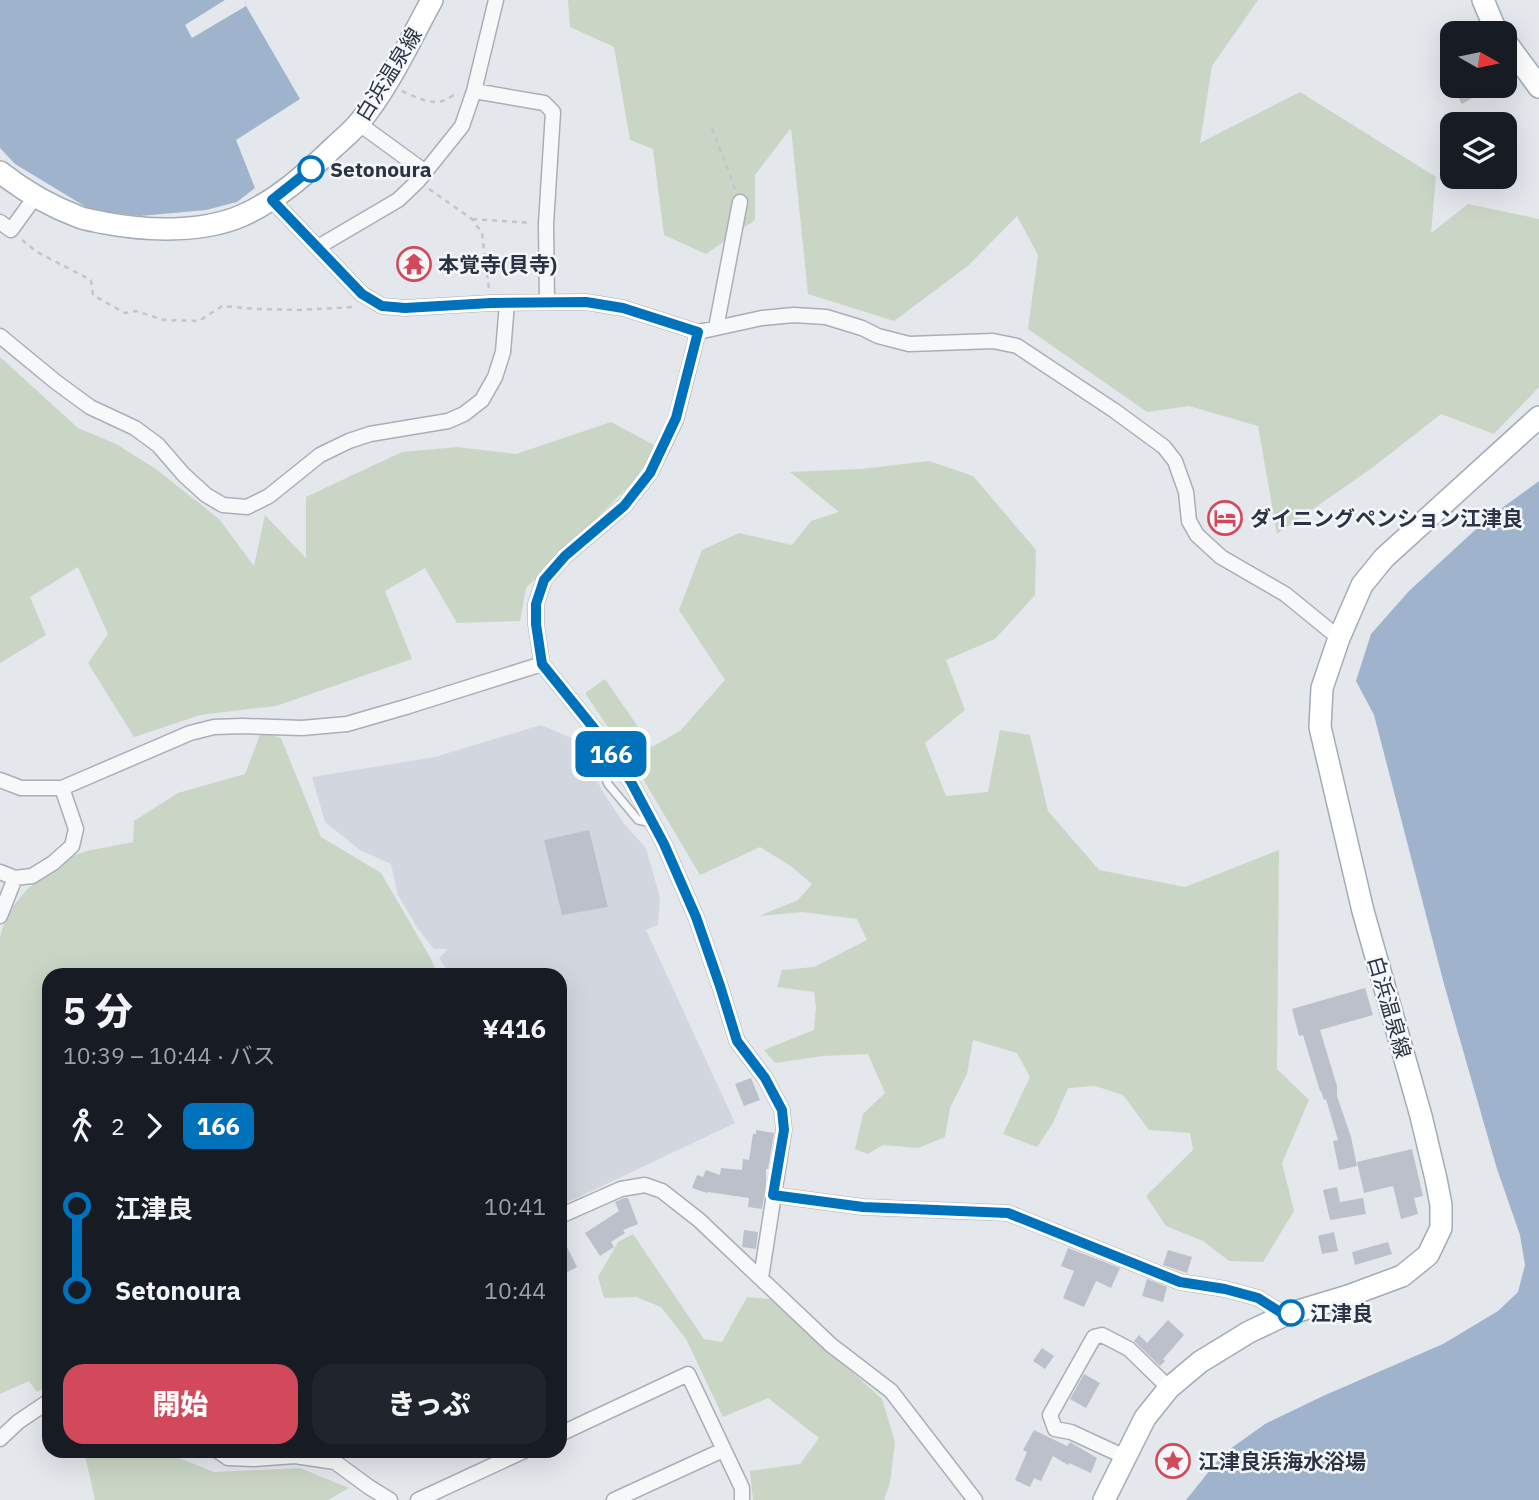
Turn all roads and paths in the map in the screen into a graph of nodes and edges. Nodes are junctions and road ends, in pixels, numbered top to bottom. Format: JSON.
{"nodes":[{"id":1,"x":432,"y":0,"type":"edge"},
{"id":2,"x":496,"y":0,"type":"edge"},
{"id":3,"x":1483,"y":0,"type":"edge"},
{"id":4,"x":1492,"y":21,"type":"edge"},
{"id":5,"x":1517,"y":57,"type":"edge"},
{"id":6,"x":386,"y":83,"type":"junction"},
{"id":7,"x":1539,"y":87,"type":"edge"},
{"id":8,"x":474,"y":90,"type":"junction"},
{"id":9,"x":358,"y":123,"type":"junction"},
{"id":10,"x":712,"y":128,"type":"dead end"},
{"id":11,"x":0,"y":172,"type":"edge"},
{"id":12,"x":421,"y":176,"type":"junction"},
{"id":13,"x":35,"y":197,"type":"junction"},
{"id":14,"x":272,"y":200,"type":"junction"},
{"id":15,"x":740,"y":202,"type":"joint"},
{"id":16,"x":472,"y":219,"type":"junction"},
{"id":17,"x":546,"y":224,"type":"junction"},
{"id":18,"x":5,"y":226,"type":"edge"},
{"id":19,"x":318,"y":247,"type":"junction"},
{"id":20,"x":547,"y":302,"type":"junction"},
{"id":21,"x":491,"y":303,"type":"junction"},
{"id":22,"x":507,"y":303,"type":"junction"},
{"id":23,"x":354,"y":307,"type":"dead end"},
{"id":24,"x":716,"y":328,"type":"junction"},
{"id":25,"x":698,"y":332,"type":"junction"},
{"id":26,"x":0,"y":336,"type":"edge"},
{"id":27,"x":1539,"y":417,"type":"edge"},
{"id":28,"x":1339,"y":638,"type":"junction"},
{"id":29,"x":542,"y":664,"type":"junction"},
{"id":30,"x":0,"y":780,"type":"edge"},
{"id":31,"x":62,"y":788,"type":"junction"},
{"id":32,"x":0,"y":872,"type":"edge"},
{"id":33,"x":15,"y":878,"type":"junction"},
{"id":34,"x":0,"y":916,"type":"edge"},
{"id":35,"x":773,"y":1195,"type":"junction"},
{"id":36,"x":567,"y":1213,"type":"edge"},
{"id":37,"x":761,"y":1278,"type":"junction"},
{"id":38,"x":1285,"y":1315,"type":"junction"},
{"id":39,"x":1168,"y":1388,"type":"junction"},
{"id":40,"x":42,"y":1406,"type":"edge"},
{"id":41,"x":567,"y":1431,"type":"edge"},
{"id":42,"x":0,"y":1439,"type":"edge"},
{"id":43,"x":723,"y":1450,"type":"junction"},
{"id":44,"x":228,"y":1458,"type":"edge"},
{"id":45,"x":268,"y":1458,"type":"edge"},
{"id":46,"x":308,"y":1458,"type":"edge"},
{"id":47,"x":509,"y":1458,"type":"edge"},
{"id":48,"x":1125,"y":1458,"type":"junction"},
{"id":49,"x":390,"y":1500,"type":"edge"},
{"id":50,"x":418,"y":1500,"type":"edge"},
{"id":51,"x":614,"y":1500,"type":"edge"},
{"id":52,"x":742,"y":1500,"type":"edge"},
{"id":53,"x":975,"y":1500,"type":"edge"},
{"id":54,"x":1104,"y":1500,"type":"edge"}],
"edges":[{"from":1,"to":6,"type":"main road","name":"白浜温泉線"},
{"from":2,"to":8,"type":"street"},
{"from":3,"to":4,"type":"main road"},
{"from":5,"to":7,"type":"main road"},
{"from":6,"to":8,"type":"path"},
{"from":6,"to":9,"type":"main road","name":"白浜温泉線"},
{"from":8,"to":12,"type":"street"},
{"from":8,"to":17,"type":"street"},
{"from":9,"to":12,"type":"street"},
{"from":9,"to":14,"type":"main road","name":"白浜温泉線"},
{"from":10,"to":15,"type":"path"},
{"from":11,"to":13,"type":"main road","name":"白浜温泉線"},
{"from":12,"to":16,"type":"path"},
{"from":12,"to":19,"type":"street"},
{"from":13,"to":14,"type":"main road","name":"白浜温泉線"},
{"from":13,"to":18,"type":"street"},
{"from":14,"to":19,"type":"street"},
{"from":15,"to":24,"type":"street"},
{"from":16,"to":17,"type":"path"},
{"from":16,"to":21,"type":"path"},
{"from":17,"to":20,"type":"street"},
{"from":18,"to":23,"type":"path"},
{"from":19,"to":21,"type":"street"},
{"from":20,"to":22,"type":"street"},
{"from":20,"to":25,"type":"street"},
{"from":21,"to":22,"type":"street"},
{"from":22,"to":26,"type":"street"},
{"from":24,"to":25,"type":"street"},
{"from":24,"to":28,"type":"street"},
{"from":25,"to":29,"type":"street"},
{"from":27,"to":28,"type":"main road","name":"白浜温泉線"},
{"from":28,"to":38,"type":"main road","name":"白浜温泉線"},
{"from":29,"to":31,"type":"street"},
{"from":29,"to":35,"type":"street"},
{"from":30,"to":31,"type":"street"},
{"from":31,"to":33,"type":"street"},
{"from":32,"to":33,"type":"street"},
{"from":33,"to":34,"type":"street"},
{"from":35,"to":37,"type":"street"},
{"from":35,"to":38,"type":"street"},
{"from":36,"to":37,"type":"street"},
{"from":37,"to":53,"type":"street"},
{"from":38,"to":39,"type":"main road","name":"白浜温泉線"},
{"from":39,"to":48,"type":"main road","name":"白浜温泉線"},
{"from":39,"to":48,"type":"street"},
{"from":40,"to":42,"type":"street"},
{"from":41,"to":43,"type":"street"},
{"from":43,"to":51,"type":"street"},
{"from":43,"to":52,"type":"street"},
{"from":44,"to":45,"type":"street"},
{"from":46,"to":49,"type":"street"},
{"from":47,"to":50,"type":"street"},
{"from":48,"to":54,"type":"main road","name":"白浜温泉線"}]}
